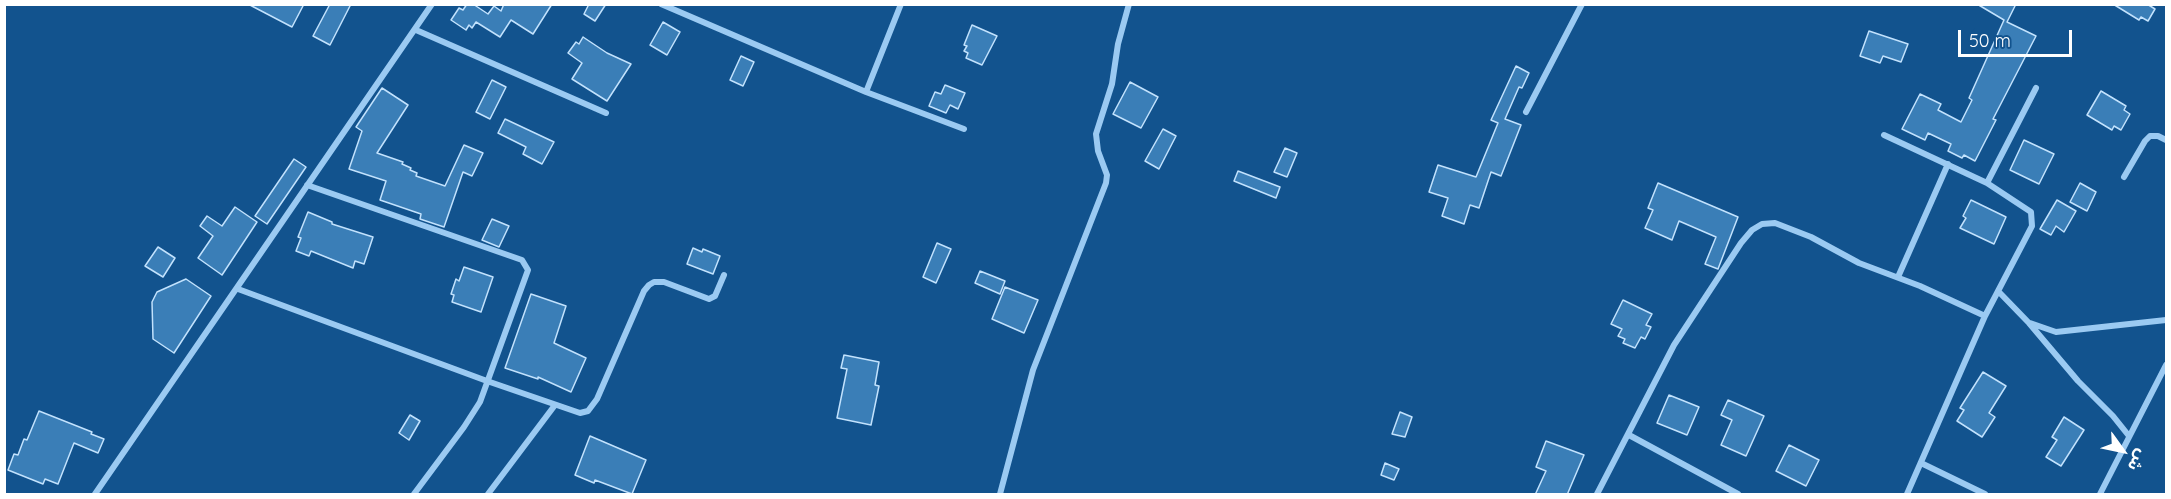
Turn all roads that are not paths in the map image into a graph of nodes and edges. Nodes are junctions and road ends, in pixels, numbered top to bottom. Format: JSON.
{"nodes":[{"id":1,"x":432,"y":4,"type":"edge"},
{"id":2,"x":661,"y":4,"type":"edge"},
{"id":3,"x":901,"y":4,"type":"edge"},
{"id":4,"x":1129,"y":4,"type":"edge"},
{"id":5,"x":1582,"y":4,"type":"edge"},
{"id":6,"x":416,"y":30,"type":"junction"},
{"id":7,"x":2036,"y":88,"type":"dead end"},
{"id":8,"x":866,"y":92,"type":"junction"},
{"id":9,"x":1526,"y":112,"type":"dead end"},
{"id":10,"x":606,"y":113,"type":"dead end"},
{"id":11,"x":964,"y":129,"type":"dead end"},
{"id":12,"x":1884,"y":135,"type":"dead end"},
{"id":13,"x":2166,"y":140,"type":"edge"},
{"id":14,"x":1948,"y":164,"type":"junction"},
{"id":15,"x":2124,"y":177,"type":"dead end"},
{"id":16,"x":1988,"y":183,"type":"junction"},
{"id":17,"x":307,"y":185,"type":"junction"},
{"id":18,"x":724,"y":275,"type":"dead end"},
{"id":19,"x":1898,"y":277,"type":"junction"},
{"id":20,"x":238,"y":289,"type":"junction"},
{"id":21,"x":1999,"y":292,"type":"junction"},
{"id":22,"x":1985,"y":316,"type":"junction"},
{"id":23,"x":2166,"y":320,"type":"edge"},
{"id":24,"x":2029,"y":323,"type":"junction"},
{"id":25,"x":2166,"y":365,"type":"edge"},
{"id":26,"x":487,"y":381,"type":"junction"},
{"id":27,"x":555,"y":405,"type":"junction"},
{"id":28,"x":1629,"y":435,"type":"junction"},
{"id":29,"x":2129,"y":436,"type":"junction"},
{"id":30,"x":1922,"y":463,"type":"junction"},
{"id":31,"x":95,"y":495,"type":"edge"},
{"id":32,"x":414,"y":495,"type":"edge"},
{"id":33,"x":488,"y":495,"type":"edge"},
{"id":34,"x":1000,"y":495,"type":"edge"},
{"id":35,"x":1597,"y":495,"type":"edge"},
{"id":36,"x":1738,"y":495,"type":"edge"},
{"id":37,"x":1907,"y":495,"type":"edge"},
{"id":38,"x":1985,"y":495,"type":"edge"},
{"id":39,"x":2100,"y":495,"type":"edge"}],
"edges":[{"from":1,"to":6,"type":"street"},
{"from":2,"to":8,"type":"street"},
{"from":3,"to":8,"type":"street"},
{"from":4,"to":34,"type":"street"},
{"from":5,"to":9,"type":"street"},
{"from":6,"to":10,"type":"street"},
{"from":6,"to":17,"type":"street"},
{"from":7,"to":16,"type":"street"},
{"from":8,"to":11,"type":"street"},
{"from":12,"to":14,"type":"street"},
{"from":13,"to":15,"type":"street"},
{"from":14,"to":16,"type":"street"},
{"from":14,"to":19,"type":"street"},
{"from":16,"to":21,"type":"street"},
{"from":17,"to":20,"type":"street"},
{"from":17,"to":26,"type":"street"},
{"from":18,"to":27,"type":"street"},
{"from":19,"to":22,"type":"street"},
{"from":19,"to":28,"type":"street"},
{"from":20,"to":26,"type":"street"},
{"from":20,"to":31,"type":"street"},
{"from":21,"to":22,"type":"street"},
{"from":21,"to":24,"type":"street"},
{"from":22,"to":30,"type":"street"},
{"from":23,"to":24,"type":"street"},
{"from":24,"to":29,"type":"street"},
{"from":25,"to":29,"type":"street"},
{"from":26,"to":27,"type":"street"},
{"from":26,"to":32,"type":"street"},
{"from":27,"to":33,"type":"street"},
{"from":28,"to":35,"type":"street"},
{"from":28,"to":36,"type":"street"},
{"from":29,"to":39,"type":"street"},
{"from":30,"to":37,"type":"street"},
{"from":30,"to":38,"type":"street"}]}
